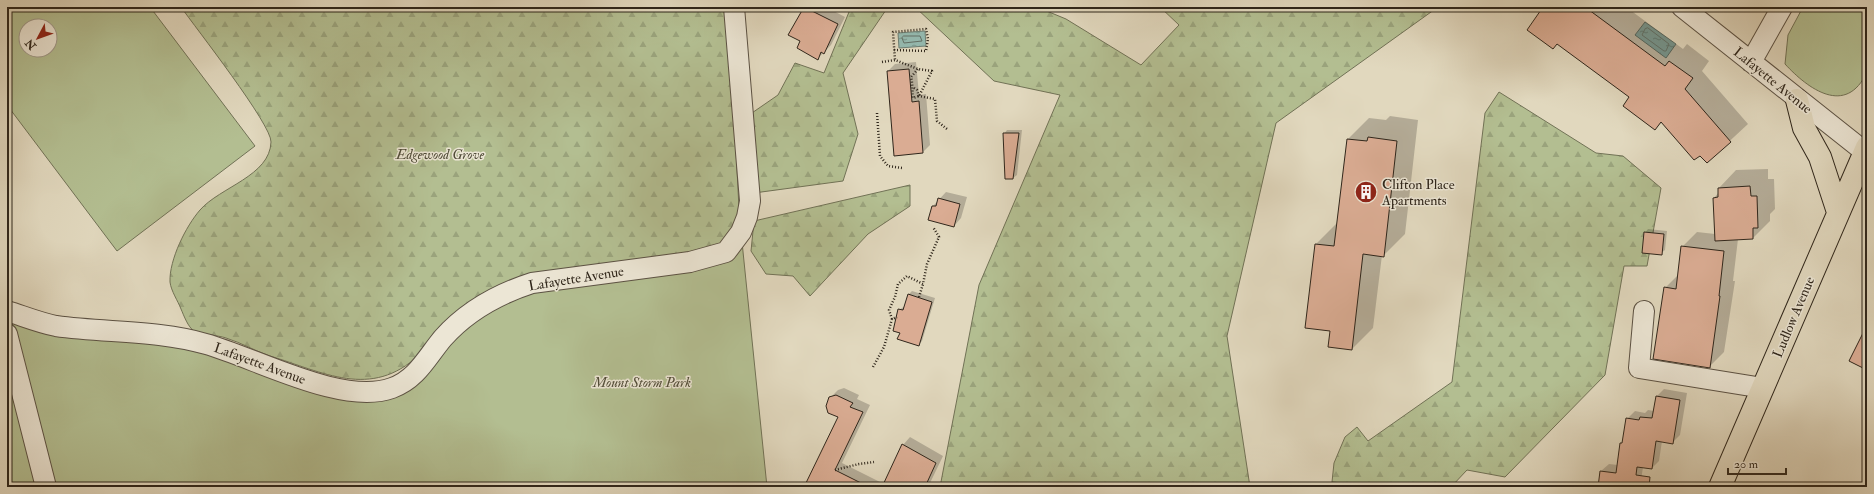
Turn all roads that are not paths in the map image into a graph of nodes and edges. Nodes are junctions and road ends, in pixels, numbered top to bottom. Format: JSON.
{"nodes":[{"id":1,"x":734,"y":7,"type":"edge"},
{"id":2,"x":1682,"y":7,"type":"edge"},
{"id":3,"x":1782,"y":7,"type":"edge"},
{"id":4,"x":1752,"y":62,"type":"junction"},
{"id":5,"x":1797,"y":100,"type":"junction"},
{"id":6,"x":1866,"y":150,"type":"edge"},
{"id":7,"x":1838,"y":212,"type":"junction"},
{"id":8,"x":7,"y":311,"type":"edge"},
{"id":9,"x":1644,"y":311,"type":"dead end"},
{"id":10,"x":7,"y":334,"type":"edge"},
{"id":11,"x":1763,"y":388,"type":"junction"},
{"id":12,"x":46,"y":487,"type":"edge"},
{"id":13,"x":1720,"y":487,"type":"edge"}],
"edges":[{"from":1,"to":8,"type":"street","name":"Lafayette Avenue"},
{"from":2,"to":4,"type":"street","name":"Lafayette Avenue"},
{"from":3,"to":4,"type":"street"},
{"from":4,"to":5,"type":"street","name":"Lafayette Avenue"},
{"from":5,"to":6,"type":"street","name":"Lafayette Avenue"},
{"from":5,"to":7,"type":"main road"},
{"from":6,"to":7,"type":"main road","name":"Ludlow Avenue"},
{"from":7,"to":11,"type":"main road","name":"Ludlow Avenue"},
{"from":9,"to":11,"type":"street"},
{"from":10,"to":12,"type":"street"},
{"from":11,"to":13,"type":"main road","name":"Ludlow Avenue"}]}
